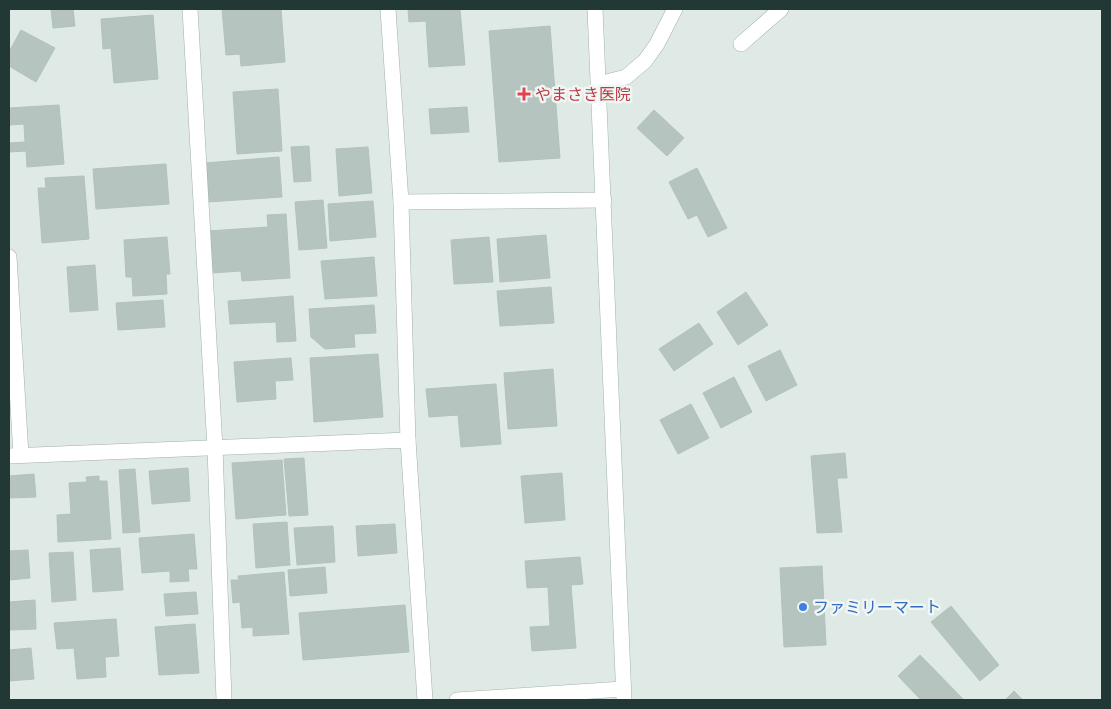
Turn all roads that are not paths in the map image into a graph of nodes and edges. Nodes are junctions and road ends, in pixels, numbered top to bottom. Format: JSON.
{"nodes":[{"id":1,"x":190,"y":9,"type":"edge"},
{"id":2,"x":388,"y":9,"type":"edge"},
{"id":3,"x":595,"y":9,"type":"edge"},
{"id":4,"x":675,"y":9,"type":"edge"},
{"id":5,"x":782,"y":9,"type":"edge"},
{"id":6,"x":741,"y":44,"type":"dead end"},
{"id":7,"x":599,"y":84,"type":"junction"},
{"id":8,"x":604,"y":200,"type":"junction"},
{"id":9,"x":401,"y":202,"type":"junction"},
{"id":10,"x":9,"y":257,"type":"edge"},
{"id":11,"x":408,"y":440,"type":"junction"},
{"id":12,"x":215,"y":448,"type":"junction"},
{"id":13,"x":15,"y":456,"type":"edge"},
{"id":14,"x":624,"y":695,"type":"edge"},
{"id":15,"x":224,"y":700,"type":"edge"},
{"id":16,"x":425,"y":700,"type":"edge"},
{"id":17,"x":457,"y":700,"type":"edge"}],
"edges":[{"from":1,"to":12,"type":"street"},
{"from":2,"to":9,"type":"street"},
{"from":3,"to":7,"type":"street"},
{"from":4,"to":7,"type":"street"},
{"from":5,"to":6,"type":"street"},
{"from":7,"to":8,"type":"street"},
{"from":8,"to":9,"type":"street"},
{"from":8,"to":14,"type":"street"},
{"from":9,"to":11,"type":"street"},
{"from":10,"to":13,"type":"street"},
{"from":11,"to":12,"type":"street"},
{"from":11,"to":16,"type":"street"},
{"from":12,"to":13,"type":"street"},
{"from":12,"to":15,"type":"street"},
{"from":14,"to":17,"type":"street"}]}
